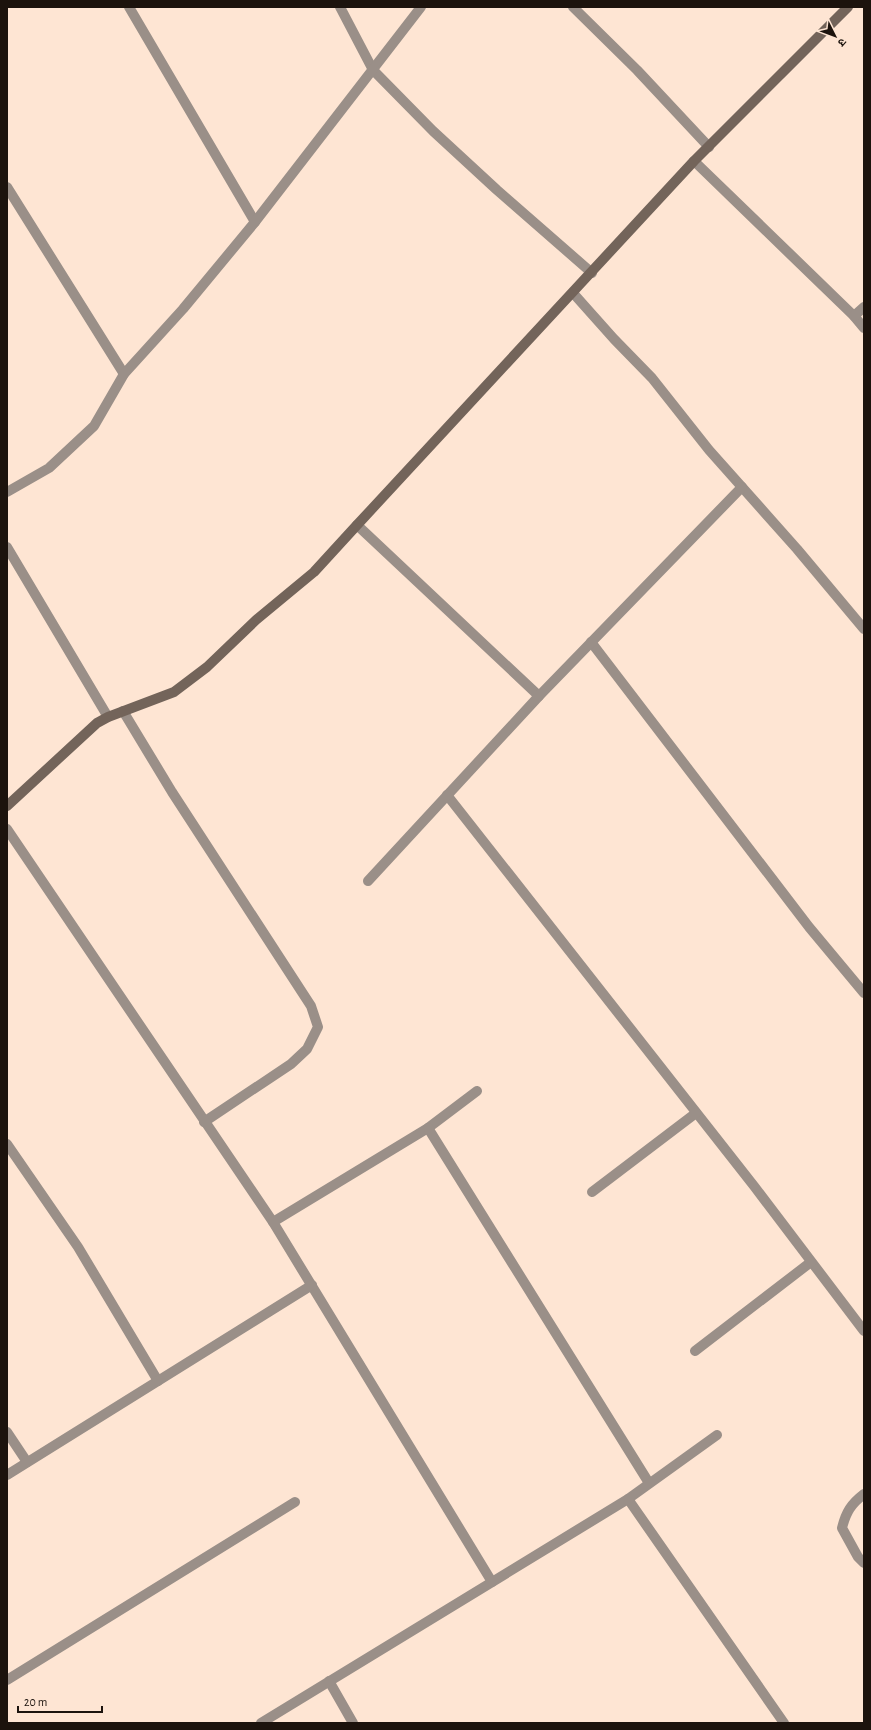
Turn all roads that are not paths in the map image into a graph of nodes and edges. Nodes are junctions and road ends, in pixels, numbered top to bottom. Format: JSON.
{"nodes":[{"id":1,"x":128,"y":7,"type":"edge"},
{"id":2,"x":340,"y":7,"type":"edge"},
{"id":3,"x":421,"y":7,"type":"edge"},
{"id":4,"x":573,"y":7,"type":"edge"},
{"id":5,"x":848,"y":7,"type":"edge"},
{"id":6,"x":373,"y":70,"type":"junction"},
{"id":7,"x":710,"y":147,"type":"junction"},
{"id":8,"x":694,"y":161,"type":"junction"},
{"id":9,"x":7,"y":187,"type":"edge"},
{"id":10,"x":255,"y":222,"type":"junction"},
{"id":11,"x":592,"y":273,"type":"junction"},
{"id":12,"x":573,"y":293,"type":"junction"},
{"id":13,"x":864,"y":307,"type":"edge"},
{"id":14,"x":854,"y":316,"type":"junction"},
{"id":15,"x":864,"y":328,"type":"edge"},
{"id":16,"x":124,"y":374,"type":"junction"},
{"id":17,"x":742,"y":487,"type":"junction"},
{"id":18,"x":7,"y":492,"type":"edge"},
{"id":19,"x":357,"y":525,"type":"junction"},
{"id":20,"x":7,"y":547,"type":"edge"},
{"id":21,"x":864,"y":630,"type":"edge"},
{"id":22,"x":591,"y":642,"type":"junction"},
{"id":23,"x":540,"y":696,"type":"junction"},
{"id":24,"x":122,"y":711,"type":"junction"},
{"id":25,"x":108,"y":716,"type":"junction"},
{"id":26,"x":448,"y":795,"type":"junction"},
{"id":27,"x":7,"y":806,"type":"edge"},
{"id":28,"x":7,"y":829,"type":"edge"},
{"id":29,"x":368,"y":881,"type":"dead end"},
{"id":30,"x":864,"y":993,"type":"edge"},
{"id":31,"x":477,"y":1090,"type":"dead end"},
{"id":32,"x":696,"y":1113,"type":"junction"},
{"id":33,"x":204,"y":1122,"type":"junction"},
{"id":34,"x":428,"y":1128,"type":"junction"},
{"id":35,"x":7,"y":1144,"type":"edge"},
{"id":36,"x":592,"y":1192,"type":"dead end"},
{"id":37,"x":273,"y":1222,"type":"junction"},
{"id":38,"x":811,"y":1262,"type":"junction"},
{"id":39,"x":312,"y":1285,"type":"junction"},
{"id":40,"x":864,"y":1332,"type":"edge"},
{"id":41,"x":695,"y":1350,"type":"dead end"},
{"id":42,"x":158,"y":1381,"type":"junction"},
{"id":43,"x":7,"y":1432,"type":"edge"},
{"id":44,"x":717,"y":1435,"type":"dead end"},
{"id":45,"x":27,"y":1462,"type":"junction"},
{"id":46,"x":7,"y":1475,"type":"edge"},
{"id":47,"x":649,"y":1483,"type":"junction"},
{"id":48,"x":864,"y":1494,"type":"edge"},
{"id":49,"x":628,"y":1499,"type":"junction"},
{"id":50,"x":295,"y":1502,"type":"dead end"},
{"id":51,"x":864,"y":1563,"type":"edge"},
{"id":52,"x":492,"y":1582,"type":"junction"},
{"id":53,"x":7,"y":1680,"type":"edge"},
{"id":54,"x":329,"y":1681,"type":"junction"},
{"id":55,"x":261,"y":1723,"type":"edge"},
{"id":56,"x":353,"y":1723,"type":"edge"},
{"id":57,"x":784,"y":1723,"type":"edge"}],
"edges":[{"from":1,"to":10,"type":"street"},
{"from":2,"to":6,"type":"street"},
{"from":3,"to":6,"type":"street"},
{"from":4,"to":7,"type":"street"},
{"from":5,"to":7,"type":"street"},
{"from":6,"to":10,"type":"street"},
{"from":6,"to":11,"type":"street"},
{"from":7,"to":8,"type":"street"},
{"from":8,"to":11,"type":"street"},
{"from":8,"to":14,"type":"street"},
{"from":9,"to":16,"type":"street"},
{"from":10,"to":16,"type":"street"},
{"from":11,"to":12,"type":"street"},
{"from":12,"to":17,"type":"street"},
{"from":12,"to":19,"type":"street"},
{"from":13,"to":14,"type":"street"},
{"from":14,"to":15,"type":"street"},
{"from":16,"to":18,"type":"street"},
{"from":17,"to":21,"type":"street"},
{"from":17,"to":22,"type":"street"},
{"from":19,"to":23,"type":"street"},
{"from":19,"to":24,"type":"street"},
{"from":20,"to":25,"type":"street"},
{"from":22,"to":23,"type":"street"},
{"from":22,"to":30,"type":"street"},
{"from":23,"to":26,"type":"street"},
{"from":24,"to":25,"type":"street"},
{"from":24,"to":33,"type":"street"},
{"from":25,"to":27,"type":"street"},
{"from":26,"to":29,"type":"street"},
{"from":26,"to":32,"type":"street"},
{"from":28,"to":33,"type":"street"},
{"from":31,"to":34,"type":"street"},
{"from":32,"to":36,"type":"street"},
{"from":32,"to":38,"type":"street"},
{"from":33,"to":37,"type":"street"},
{"from":34,"to":37,"type":"street"},
{"from":34,"to":47,"type":"street"},
{"from":35,"to":42,"type":"street"},
{"from":37,"to":39,"type":"street"},
{"from":38,"to":40,"type":"street"},
{"from":38,"to":41,"type":"street"},
{"from":39,"to":42,"type":"street"},
{"from":39,"to":52,"type":"street"},
{"from":42,"to":45,"type":"street"},
{"from":43,"to":45,"type":"street"},
{"from":44,"to":47,"type":"street"},
{"from":45,"to":46,"type":"street"},
{"from":47,"to":49,"type":"street"},
{"from":48,"to":51,"type":"street"},
{"from":49,"to":52,"type":"street"},
{"from":49,"to":57,"type":"street"},
{"from":50,"to":53,"type":"street"},
{"from":52,"to":54,"type":"street"},
{"from":54,"to":55,"type":"street"},
{"from":54,"to":56,"type":"street"}]}
